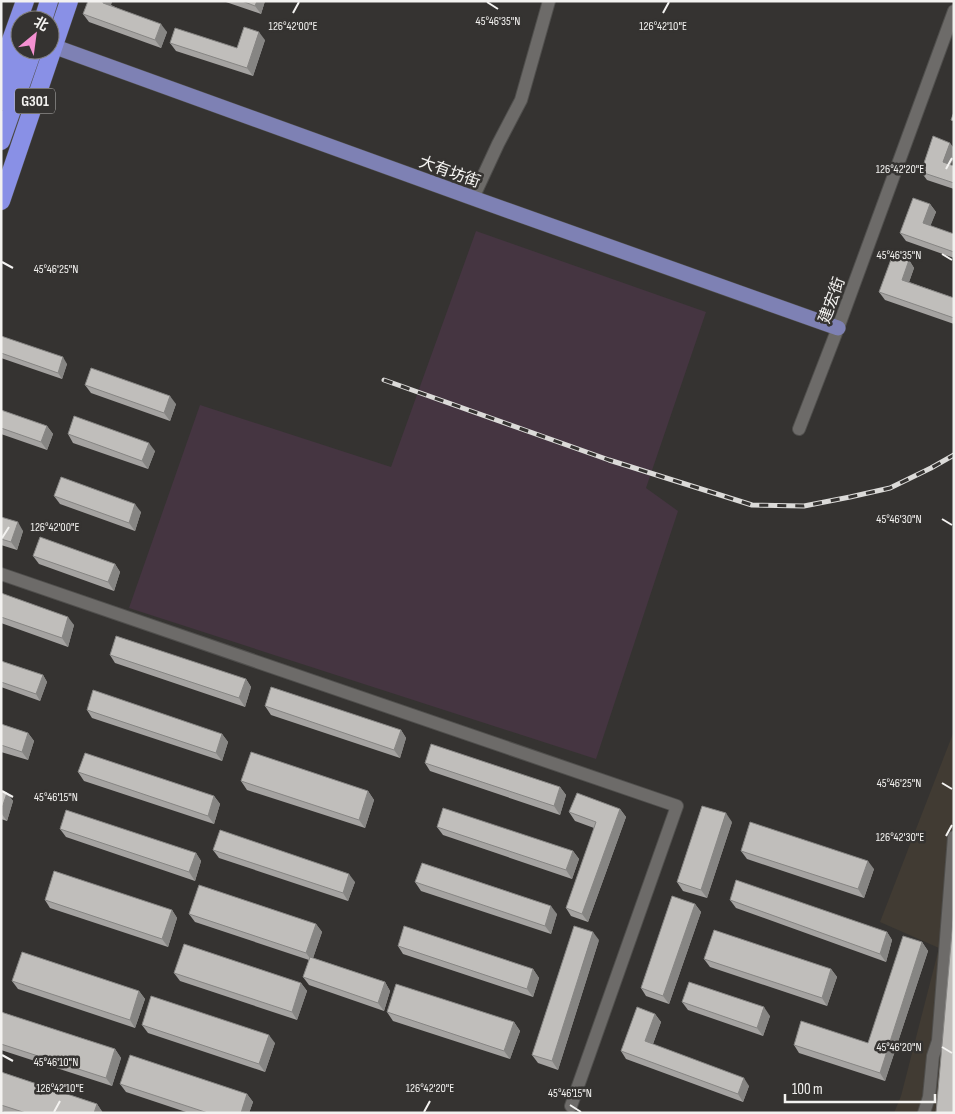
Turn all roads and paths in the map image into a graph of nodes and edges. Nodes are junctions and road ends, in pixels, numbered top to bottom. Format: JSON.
{"nodes":[{"id":1,"x":70,"y":1,"type":"edge"},
{"id":2,"x":549,"y":1,"type":"edge"},
{"id":3,"x":954,"y":11,"type":"edge"},
{"id":4,"x":60,"y":26,"type":"edge"},
{"id":5,"x":10,"y":45,"type":"edge"},
{"id":6,"x":60,"y":49,"type":"edge"},
{"id":7,"x":10,"y":55,"type":"edge"},
{"id":8,"x":29,"y":60,"type":"edge"},
{"id":9,"x":47,"y":60,"type":"edge"},
{"id":10,"x":1,"y":68,"type":"edge"},
{"id":11,"x":1,"y":101,"type":"edge"},
{"id":12,"x":1,"y":141,"type":"edge"},
{"id":13,"x":473,"y":198,"type":"junction"},
{"id":14,"x":1,"y":201,"type":"edge"},
{"id":15,"x":838,"y":328,"type":"junction"},
{"id":16,"x":799,"y":429,"type":"dead end"},
{"id":17,"x":1,"y":574,"type":"edge"},
{"id":18,"x":954,"y":837,"type":"edge"},
{"id":19,"x":571,"y":1106,"type":"dead end"},
{"id":20,"x":924,"y":1113,"type":"edge"}],
"edges":[{"from":1,"to":4,"type":"highway","number":"G301"},
{"from":2,"to":13,"type":"street"},
{"from":3,"to":15,"type":"street","name":"建宏街"},
{"from":5,"to":10,"type":"highway"},
{"from":6,"to":13,"type":"main road","name":"大有坊街"},
{"from":7,"to":11,"type":"highway"},
{"from":8,"to":12,"type":"highway"},
{"from":9,"to":14,"type":"highway","number":"G301"},
{"from":13,"to":15,"type":"main road","name":"大有坊街"},
{"from":15,"to":16,"type":"street","name":"建宏街"},
{"from":17,"to":19,"type":"street"},
{"from":18,"to":20,"type":"street"}]}
